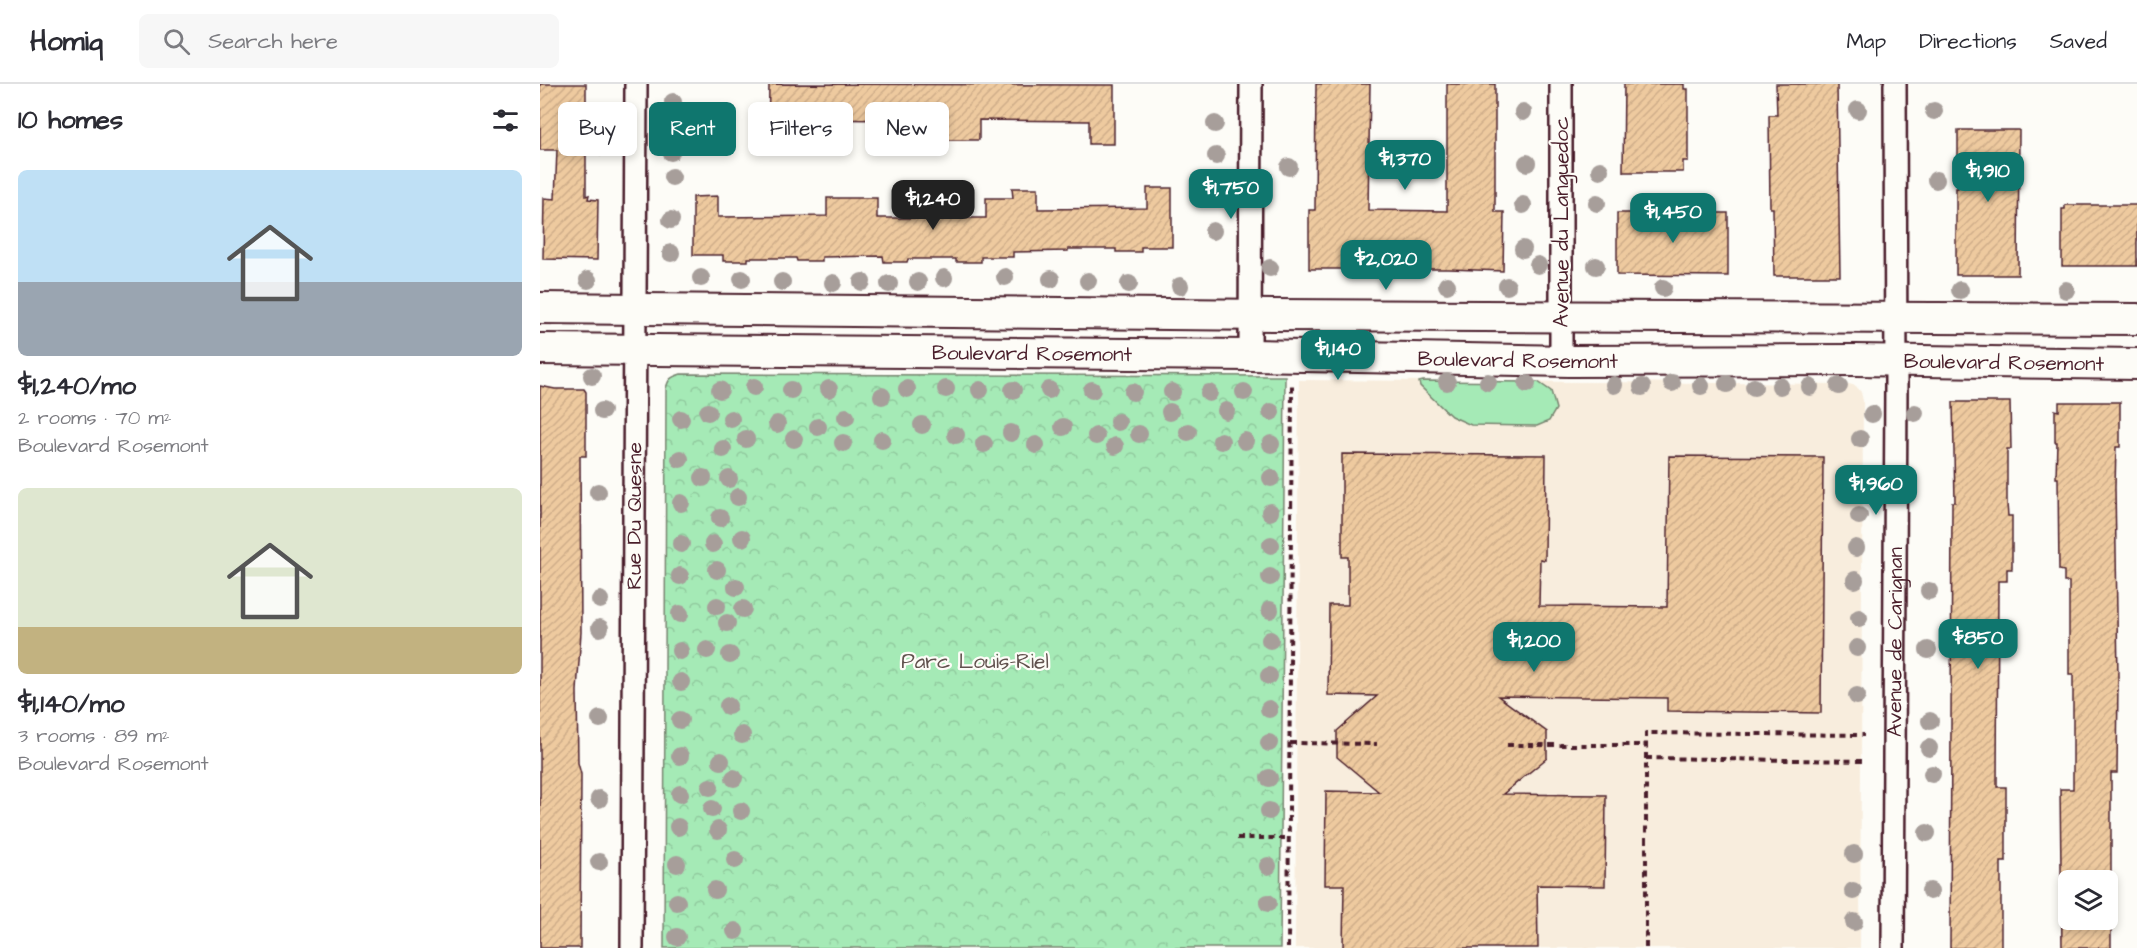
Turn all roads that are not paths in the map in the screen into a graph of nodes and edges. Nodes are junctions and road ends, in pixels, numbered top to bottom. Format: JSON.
{"nodes":[{"id":1,"x":636,"y":84,"type":"edge"},
{"id":2,"x":1251,"y":84,"type":"edge"},
{"id":3,"x":1561,"y":84,"type":"edge"},
{"id":4,"x":1895,"y":84,"type":"edge"},
{"id":5,"x":540,"y":308,"type":"edge"},
{"id":6,"x":635,"y":308,"type":"junction"},
{"id":7,"x":1250,"y":315,"type":"junction"},
{"id":8,"x":1560,"y":316,"type":"junction"},
{"id":9,"x":1895,"y":318,"type":"junction"},
{"id":10,"x":2137,"y":319,"type":"edge"},
{"id":11,"x":540,"y":349,"type":"edge"},
{"id":12,"x":635,"y":350,"type":"junction"},
{"id":13,"x":1250,"y":355,"type":"junction"},
{"id":14,"x":1561,"y":361,"type":"junction"},
{"id":15,"x":1896,"y":361,"type":"junction"},
{"id":16,"x":2137,"y":364,"type":"edge"},
{"id":17,"x":632,"y":948,"type":"edge"},
{"id":18,"x":1893,"y":948,"type":"edge"}],
"edges":[{"from":1,"to":6,"type":"street","name":"Rue Du Quesne"},
{"from":2,"to":7,"type":"street"},
{"from":3,"to":8,"type":"street","name":"Avenue du Languedoc"},
{"from":4,"to":9,"type":"street","name":"Avenue de Carignan"},
{"from":5,"to":6,"type":"main road","name":"Boulevard Rosemont"},
{"from":6,"to":7,"type":"main road","name":"Boulevard Rosemont"},
{"from":6,"to":12,"type":"street","name":"Rue Du Quesne"},
{"from":7,"to":8,"type":"main road","name":"Boulevard Rosemont"},
{"from":7,"to":13,"type":"street"},
{"from":8,"to":9,"type":"main road","name":"Boulevard Rosemont"},
{"from":8,"to":14,"type":"street","name":"Avenue du Languedoc"},
{"from":9,"to":10,"type":"main road","name":"Boulevard Rosemont"},
{"from":9,"to":15,"type":"street","name":"Avenue de Carignan"},
{"from":11,"to":12,"type":"main road","name":"Boulevard Rosemont"},
{"from":12,"to":13,"type":"main road","name":"Boulevard Rosemont"},
{"from":12,"to":17,"type":"street","name":"Rue Du Quesne"},
{"from":13,"to":14,"type":"main road","name":"Boulevard Rosemont"},
{"from":14,"to":15,"type":"main road","name":"Boulevard Rosemont"},
{"from":15,"to":16,"type":"main road","name":"Boulevard Rosemont"},
{"from":15,"to":18,"type":"street","name":"Avenue de Carignan"}]}
